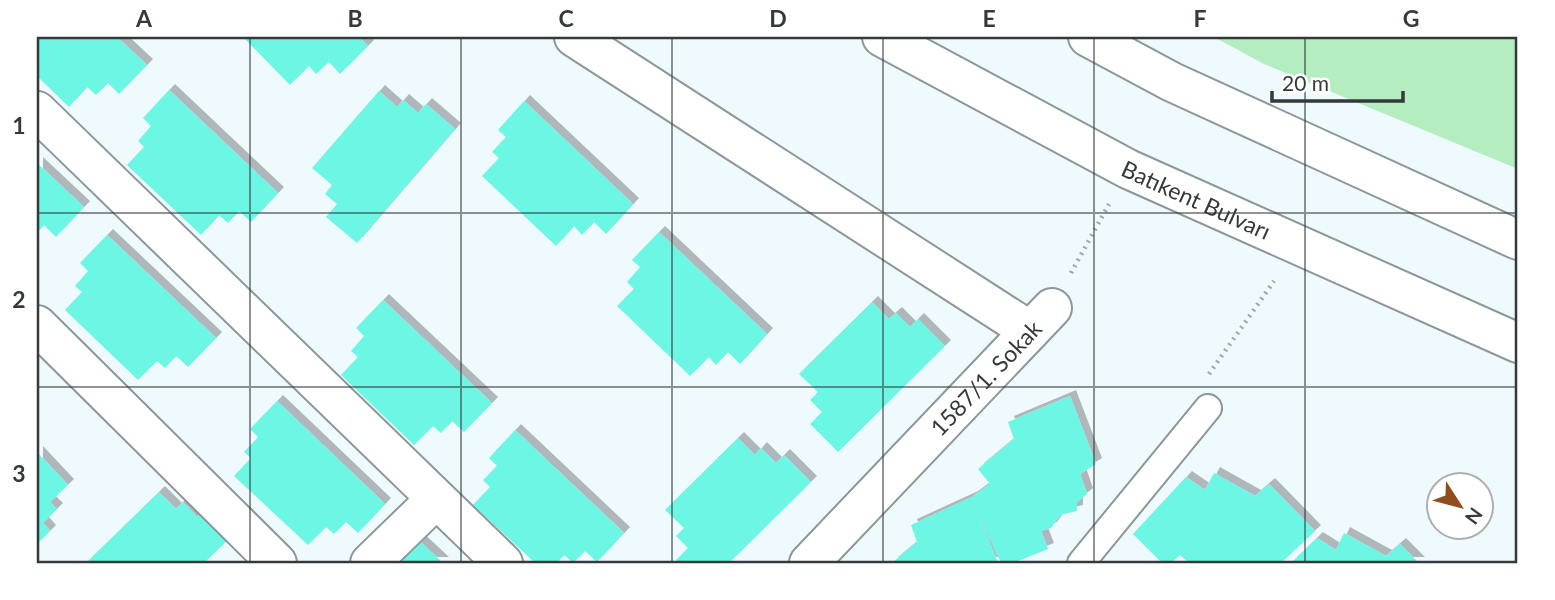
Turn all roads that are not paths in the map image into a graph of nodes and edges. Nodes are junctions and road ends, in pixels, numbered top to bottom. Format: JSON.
{"nodes":[{"id":1,"x":574,"y":37,"type":"edge"},
{"id":2,"x":882,"y":37,"type":"edge"},
{"id":3,"x":1088,"y":37,"type":"edge"},
{"id":4,"x":37,"y":111,"type":"edge"},
{"id":5,"x":1518,"y":240,"type":"edge"},
{"id":6,"x":37,"y":325,"type":"edge"},
{"id":7,"x":1518,"y":343,"type":"edge"},
{"id":8,"x":1208,"y":408,"type":"dead end"},
{"id":9,"x":436,"y":499,"type":"junction"},
{"id":10,"x":277,"y":563,"type":"edge"},
{"id":11,"x":370,"y":563,"type":"edge"},
{"id":12,"x":503,"y":563,"type":"edge"},
{"id":13,"x":809,"y":563,"type":"edge"},
{"id":14,"x":1080,"y":563,"type":"edge"}],
"edges":[{"from":1,"to":13,"type":"street","name":"1587/1. Sokak"},
{"from":2,"to":7,"type":"street","name":"Batıkent Bulvarı"},
{"from":3,"to":5,"type":"street"},
{"from":4,"to":9,"type":"street"},
{"from":6,"to":10,"type":"street"},
{"from":8,"to":14,"type":"lane"},
{"from":9,"to":11,"type":"street"},
{"from":9,"to":12,"type":"street"}]}
